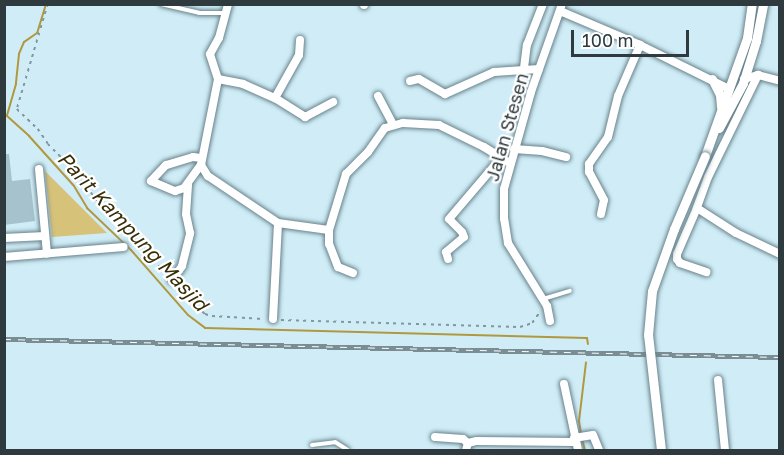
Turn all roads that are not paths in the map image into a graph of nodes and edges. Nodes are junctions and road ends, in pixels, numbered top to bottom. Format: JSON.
{"nodes":[{"id":1,"x":161,"y":4,"type":"edge"},
{"id":2,"x":543,"y":4,"type":"edge"},
{"id":3,"x":752,"y":4,"type":"edge"},
{"id":4,"x":763,"y":4,"type":"edge"},
{"id":5,"x":561,"y":8,"type":"edge"},
{"id":6,"x":227,"y":9,"type":"edge"},
{"id":7,"x":300,"y":40,"type":"dead end"},
{"id":8,"x":640,"y":45,"type":"junction"},
{"id":9,"x":749,"y":64,"type":"junction"},
{"id":10,"x":524,"y":69,"type":"junction"},
{"id":11,"x":539,"y":69,"type":"junction"},
{"id":12,"x":735,"y":73,"type":"junction"},
{"id":13,"x":758,"y":75,"type":"junction"},
{"id":14,"x":218,"y":79,"type":"junction"},
{"id":15,"x":712,"y":79,"type":"junction"},
{"id":16,"x":410,"y":81,"type":"dead end"},
{"id":17,"x":744,"y":81,"type":"junction"},
{"id":18,"x":780,"y":81,"type":"edge"},
{"id":19,"x":729,"y":89,"type":"junction"},
{"id":20,"x":378,"y":96,"type":"dead end"},
{"id":21,"x":275,"y":98,"type":"junction"},
{"id":22,"x":333,"y":102,"type":"dead end"},
{"id":23,"x":721,"y":110,"type":"junction"},
{"id":24,"x":393,"y":124,"type":"junction"},
{"id":25,"x":712,"y":138,"type":"junction"},
{"id":26,"x":514,"y":149,"type":"junction"},
{"id":27,"x":566,"y":157,"type":"dead end"},
{"id":28,"x":500,"y":159,"type":"junction"},
{"id":29,"x":201,"y":161,"type":"junction"},
{"id":30,"x":510,"y":163,"type":"junction"},
{"id":31,"x":39,"y":169,"type":"dead end"},
{"id":32,"x":188,"y":183,"type":"junction"},
{"id":33,"x":697,"y":208,"type":"junction"},
{"id":34,"x":601,"y":214,"type":"dead end"},
{"id":35,"x":278,"y":223,"type":"junction"},
{"id":36,"x":329,"y":230,"type":"junction"},
{"id":37,"x":45,"y":236,"type":"junction"},
{"id":38,"x":4,"y":238,"type":"edge"},
{"id":39,"x":124,"y":247,"type":"dead end"},
{"id":40,"x":47,"y":254,"type":"junction"},
{"id":41,"x":780,"y":254,"type":"edge"},
{"id":42,"x":4,"y":257,"type":"edge"},
{"id":43,"x":448,"y":259,"type":"dead end"},
{"id":44,"x":706,"y":272,"type":"dead end"},
{"id":45,"x":353,"y":273,"type":"dead end"},
{"id":46,"x":172,"y":280,"type":"road end"},
{"id":47,"x":570,"y":291,"type":"dead end"},
{"id":48,"x":544,"y":303,"type":"junction"},
{"id":49,"x":273,"y":319,"type":"road end"},
{"id":50,"x":550,"y":321,"type":"dead end"},
{"id":51,"x":718,"y":380,"type":"dead end"},
{"id":52,"x":564,"y":384,"type":"dead end"},
{"id":53,"x":435,"y":437,"type":"dead end"},
{"id":54,"x":579,"y":441,"type":"edge"},
{"id":55,"x":312,"y":445,"type":"dead end"},
{"id":56,"x":467,"y":447,"type":"edge"},
{"id":57,"x":348,"y":450,"type":"edge"},
{"id":58,"x":599,"y":450,"type":"edge"},
{"id":59,"x":661,"y":450,"type":"edge"},
{"id":60,"x":724,"y":450,"type":"edge"}],
"edges":[{"from":1,"to":6,"type":"lane"},
{"from":2,"to":10,"type":"street"},
{"from":3,"to":12,"type":"street"},
{"from":4,"to":9,"type":"street"},
{"from":5,"to":8,"type":"street"},
{"from":5,"to":11,"type":"street","name":"Jalan Stesen"},
{"from":6,"to":14,"type":"street"},
{"from":7,"to":21,"type":"street"},
{"from":8,"to":15,"type":"street"},
{"from":8,"to":34,"type":"street"},
{"from":9,"to":13,"type":"street"},
{"from":9,"to":17,"type":"street"},
{"from":10,"to":11,"type":"street"},
{"from":10,"to":16,"type":"street"},
{"from":11,"to":26,"type":"street","name":"Jalan Stesen"},
{"from":12,"to":15,"type":"street"},
{"from":12,"to":19,"type":"street"},
{"from":13,"to":17,"type":"street"},
{"from":13,"to":18,"type":"street"},
{"from":13,"to":33,"type":"street"},
{"from":14,"to":21,"type":"street"},
{"from":14,"to":29,"type":"street"},
{"from":15,"to":19,"type":"street"},
{"from":15,"to":23,"type":"street"},
{"from":17,"to":19,"type":"street"},
{"from":17,"to":25,"type":"street"},
{"from":19,"to":23,"type":"street"},
{"from":20,"to":24,"type":"street"},
{"from":21,"to":22,"type":"street"},
{"from":23,"to":25,"type":"street"},
{"from":24,"to":28,"type":"street"},
{"from":24,"to":36,"type":"street"},
{"from":25,"to":59,"type":"street","bridge":true},
{"from":26,"to":27,"type":"street"},
{"from":26,"to":30,"type":"street","name":"Jalan Stesen"},
{"from":28,"to":30,"type":"street"},
{"from":28,"to":43,"type":"street"},
{"from":29,"to":32,"type":"street"},
{"from":29,"to":32,"type":"street"},
{"from":29,"to":35,"type":"street"},
{"from":30,"to":48,"type":"street","name":"Jalan Stesen"},
{"from":31,"to":37,"type":"street"},
{"from":32,"to":46,"type":"street"},
{"from":33,"to":41,"type":"street"},
{"from":33,"to":44,"type":"street"},
{"from":35,"to":36,"type":"street"},
{"from":35,"to":49,"type":"street"},
{"from":36,"to":45,"type":"street"},
{"from":37,"to":38,"type":"street"},
{"from":37,"to":40,"type":"street"},
{"from":39,"to":40,"type":"street"},
{"from":40,"to":42,"type":"street"},
{"from":47,"to":48,"type":"lane"},
{"from":48,"to":50,"type":"street","name":"Jalan Stesen"},
{"from":51,"to":60,"type":"street"},
{"from":52,"to":54,"type":"street"},
{"from":53,"to":56,"type":"street"},
{"from":54,"to":56,"type":"street"},
{"from":54,"to":58,"type":"street"},
{"from":55,"to":57,"type":"lane"}]}
